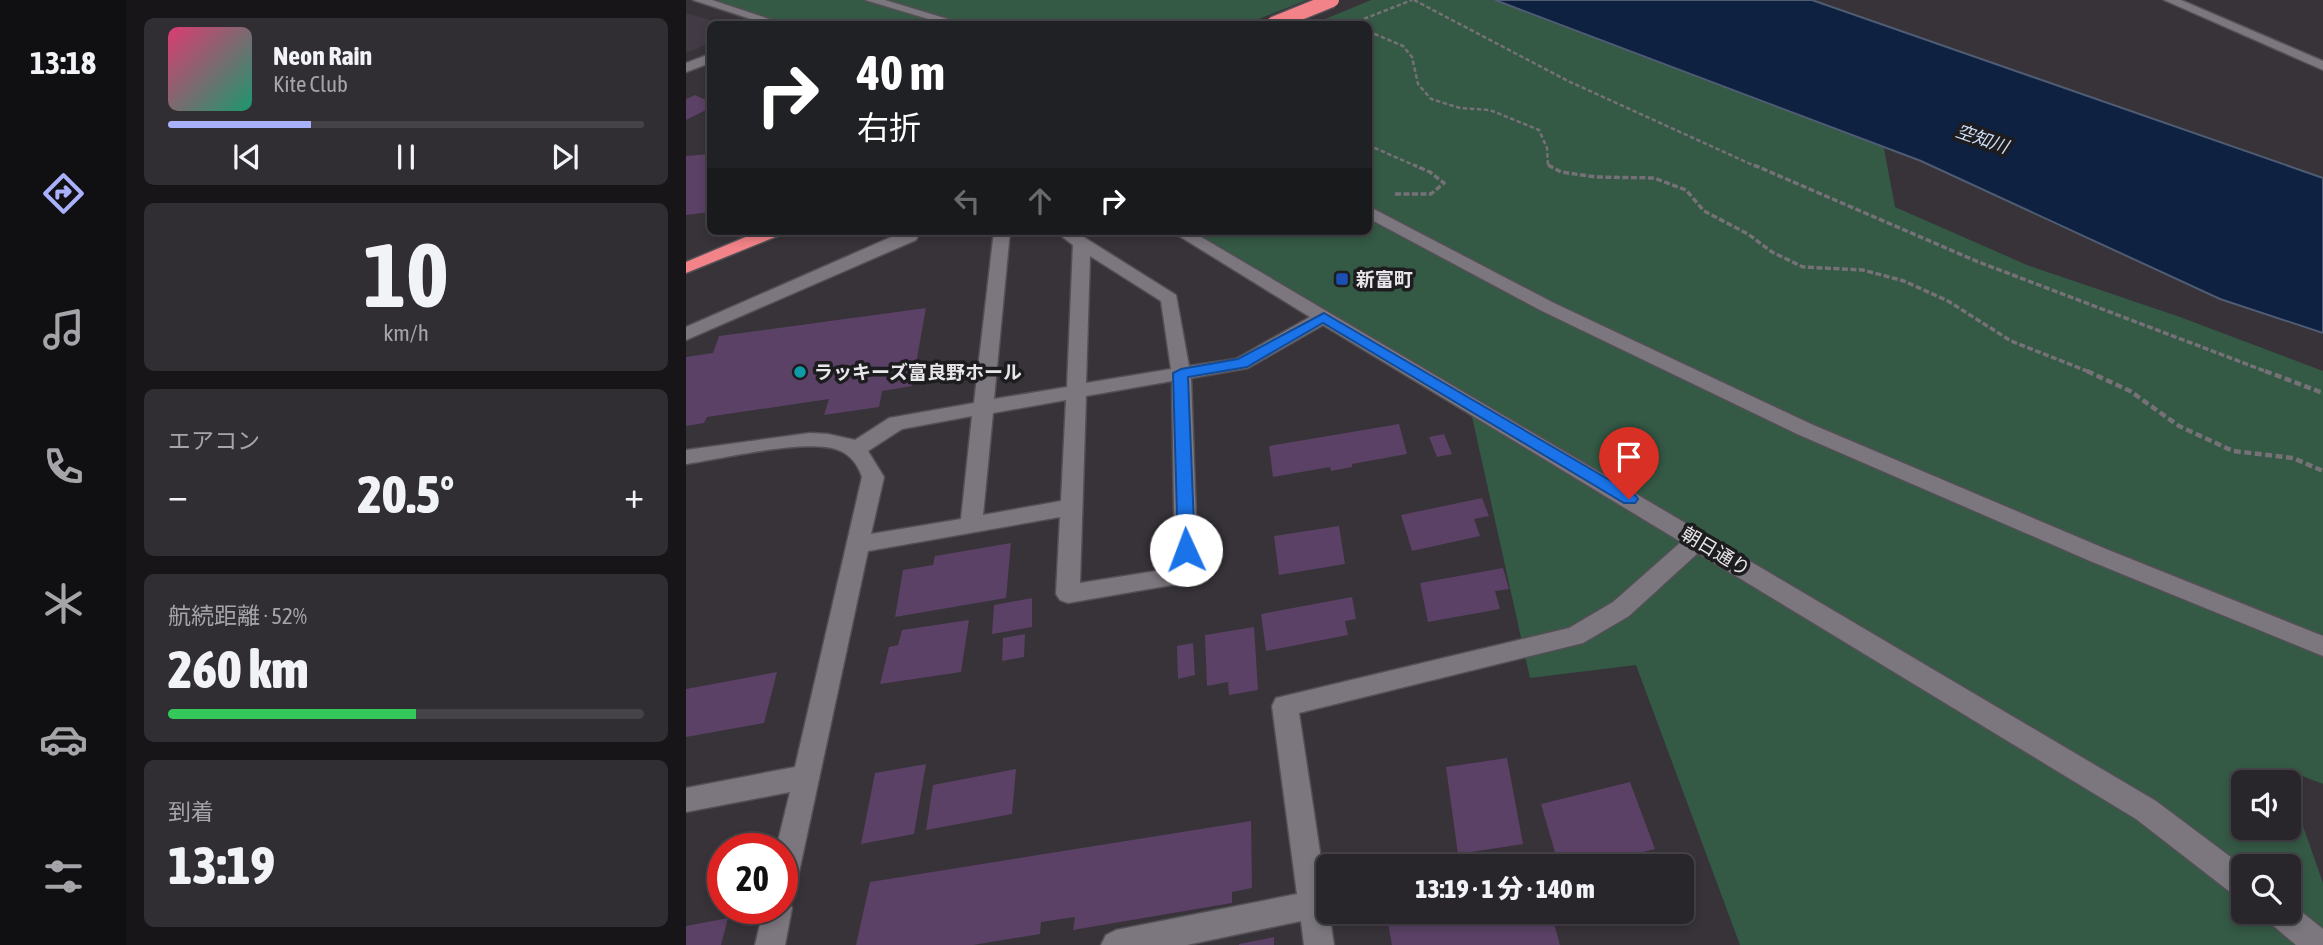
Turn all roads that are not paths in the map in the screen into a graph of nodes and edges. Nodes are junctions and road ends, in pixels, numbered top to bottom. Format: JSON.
{"nodes":[{"id":1,"x":699,"y":0,"type":"edge"},
{"id":2,"x":871,"y":0,"type":"edge"},
{"id":3,"x":1332,"y":0,"type":"edge"},
{"id":4,"x":2170,"y":0,"type":"edge"},
{"id":5,"x":768,"y":21,"type":"edge"},
{"id":6,"x":947,"y":21,"type":"edge"},
{"id":7,"x":1280,"y":21,"type":"edge"},
{"id":8,"x":707,"y":59,"type":"edge"},
{"id":9,"x":2323,"y":66,"type":"edge"},
{"id":10,"x":686,"y":68,"type":"edge"},
{"id":11,"x":1372,"y":213,"type":"edge"},
{"id":12,"x":764,"y":235,"type":"edge"},
{"id":13,"x":911,"y":235,"type":"edge"},
{"id":14,"x":1002,"y":235,"type":"edge"},
{"id":15,"x":1069,"y":235,"type":"edge"},
{"id":16,"x":1186,"y":235,"type":"edge"},
{"id":17,"x":1082,"y":243,"type":"junction"},
{"id":18,"x":686,"y":268,"type":"edge"},
{"id":19,"x":1324,"y":317,"type":"junction"},
{"id":20,"x":686,"y":334,"type":"edge"},
{"id":21,"x":1181,"y":373,"type":"junction"},
{"id":22,"x":1076,"y":391,"type":"junction"},
{"id":23,"x":984,"y":408,"type":"junction"},
{"id":24,"x":853,"y":451,"type":"junction"},
{"id":25,"x":686,"y":457,"type":"edge"},
{"id":26,"x":1072,"y":507,"type":"junction"},
{"id":27,"x":971,"y":525,"type":"junction"},
{"id":28,"x":1698,"y":540,"type":"junction"},
{"id":29,"x":858,"y":545,"type":"junction"},
{"id":30,"x":2323,"y":646,"type":"edge"},
{"id":31,"x":805,"y":777,"type":"junction"},
{"id":32,"x":686,"y":800,"type":"edge"},
{"id":33,"x":793,"y":833,"type":"edge"},
{"id":34,"x":2231,"y":875,"type":"edge"},
{"id":35,"x":1313,"y":905,"type":"junction"},
{"id":36,"x":775,"y":924,"type":"edge"},
{"id":37,"x":2294,"y":924,"type":"edge"},
{"id":38,"x":770,"y":945,"type":"edge"},
{"id":39,"x":1116,"y":945,"type":"edge"},
{"id":40,"x":1319,"y":945,"type":"edge"},
{"id":41,"x":2319,"y":945,"type":"edge"}],
"edges":[{"from":1,"to":5,"type":"street"},
{"from":2,"to":6,"type":"street"},
{"from":3,"to":7,"type":"highway","bridge":true},
{"from":4,"to":9,"type":"street"},
{"from":8,"to":10,"type":"street"},
{"from":11,"to":30,"type":"street"},
{"from":12,"to":18,"type":"highway"},
{"from":13,"to":20,"type":"street"},
{"from":14,"to":23,"type":"street"},
{"from":15,"to":17,"type":"street"},
{"from":16,"to":19,"type":"street","name":"朝日通り"},
{"from":17,"to":21,"type":"street"},
{"from":17,"to":22,"type":"street"},
{"from":19,"to":21,"type":"street"},
{"from":19,"to":28,"type":"street","name":"朝日通り"},
{"from":21,"to":22,"type":"street"},
{"from":21,"to":26,"type":"street"},
{"from":22,"to":23,"type":"street"},
{"from":22,"to":26,"type":"street"},
{"from":23,"to":24,"type":"street"},
{"from":23,"to":27,"type":"street"},
{"from":24,"to":25,"type":"street"},
{"from":24,"to":29,"type":"street"},
{"from":26,"to":27,"type":"street"},
{"from":27,"to":29,"type":"street"},
{"from":28,"to":34,"type":"street","name":"朝日通り"},
{"from":28,"to":35,"type":"street"},
{"from":29,"to":31,"type":"street"},
{"from":31,"to":32,"type":"street"},
{"from":31,"to":33,"type":"street"},
{"from":35,"to":39,"type":"street"},
{"from":35,"to":40,"type":"street"},
{"from":36,"to":38,"type":"street"},
{"from":37,"to":41,"type":"street"}]}
